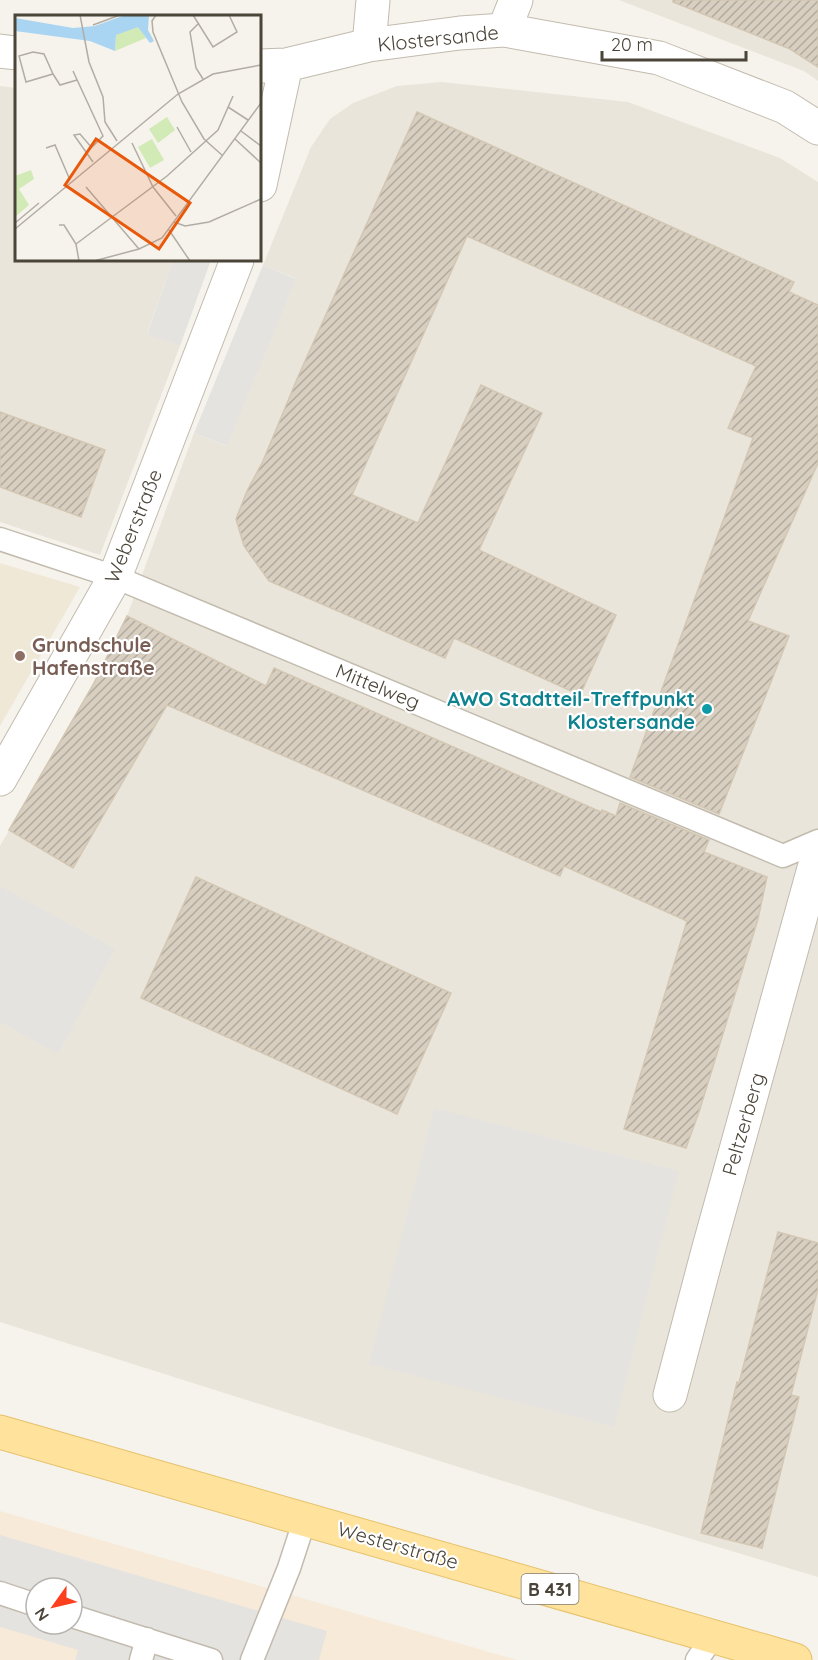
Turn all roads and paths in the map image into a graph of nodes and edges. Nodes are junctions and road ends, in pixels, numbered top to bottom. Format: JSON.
{"nodes":[{"id":1,"x":373,"y":0,"type":"edge"},
{"id":2,"x":516,"y":0,"type":"edge"},
{"id":3,"x":504,"y":30,"type":"junction"},
{"id":4,"x":369,"y":45,"type":"junction"},
{"id":5,"x":0,"y":51,"type":"edge"},
{"id":6,"x":15,"y":53,"type":"edge"},
{"id":7,"x":273,"y":65,"type":"edge"},
{"id":8,"x":818,"y":128,"type":"edge"},
{"id":9,"x":261,"y":176,"type":"edge"},
{"id":10,"x":237,"y":261,"type":"edge"},
{"id":11,"x":0,"y":540,"type":"edge"},
{"id":12,"x":115,"y":577,"type":"junction"},
{"id":13,"x":0,"y":779,"type":"edge"},
{"id":14,"x":818,"y":841,"type":"edge"},
{"id":15,"x":818,"y":854,"type":"edge"},
{"id":16,"x":670,"y":1395,"type":"dead end"},
{"id":17,"x":0,"y":1432,"type":"edge"},
{"id":18,"x":305,"y":1519,"type":"junction"},
{"id":19,"x":0,"y":1593,"type":"edge"},
{"id":20,"x":24,"y":1601,"type":"edge"},
{"id":21,"x":84,"y":1622,"type":"edge"},
{"id":22,"x":705,"y":1648,"type":"edge"},
{"id":23,"x":144,"y":1650,"type":"edge"},
{"id":24,"x":211,"y":1660,"type":"edge"},
{"id":25,"x":252,"y":1660,"type":"edge"},
{"id":26,"x":795,"y":1660,"type":"edge"}],
"edges":[{"from":1,"to":4,"type":"street"},
{"from":2,"to":3,"type":"street"},
{"from":3,"to":4,"type":"street","name":"Klostersande"},
{"from":3,"to":8,"type":"street","name":"Klostersande"},
{"from":4,"to":7,"type":"street","name":"Klostersande"},
{"from":5,"to":6,"type":"street"},
{"from":7,"to":9,"type":"street"},
{"from":10,"to":12,"type":"street","name":"Weberstraße"},
{"from":11,"to":12,"type":"lane","name":"Mittelweg"},
{"from":12,"to":13,"type":"street","name":"Weberstraße"},
{"from":12,"to":14,"type":"lane","name":"Mittelweg"},
{"from":15,"to":16,"type":"street","name":"Peltzerberg"},
{"from":17,"to":18,"type":"main road","name":"Westerstraße","number":"B 431"},
{"from":18,"to":22,"type":"main road","name":"Westerstraße","number":"B 431"},
{"from":18,"to":25,"type":"lane"},
{"from":19,"to":20,"type":"lane"},
{"from":21,"to":23,"type":"lane"},
{"from":22,"to":26,"type":"main road","name":"Westerstraße","number":"B 431"},
{"from":23,"to":24,"type":"lane"}]}
